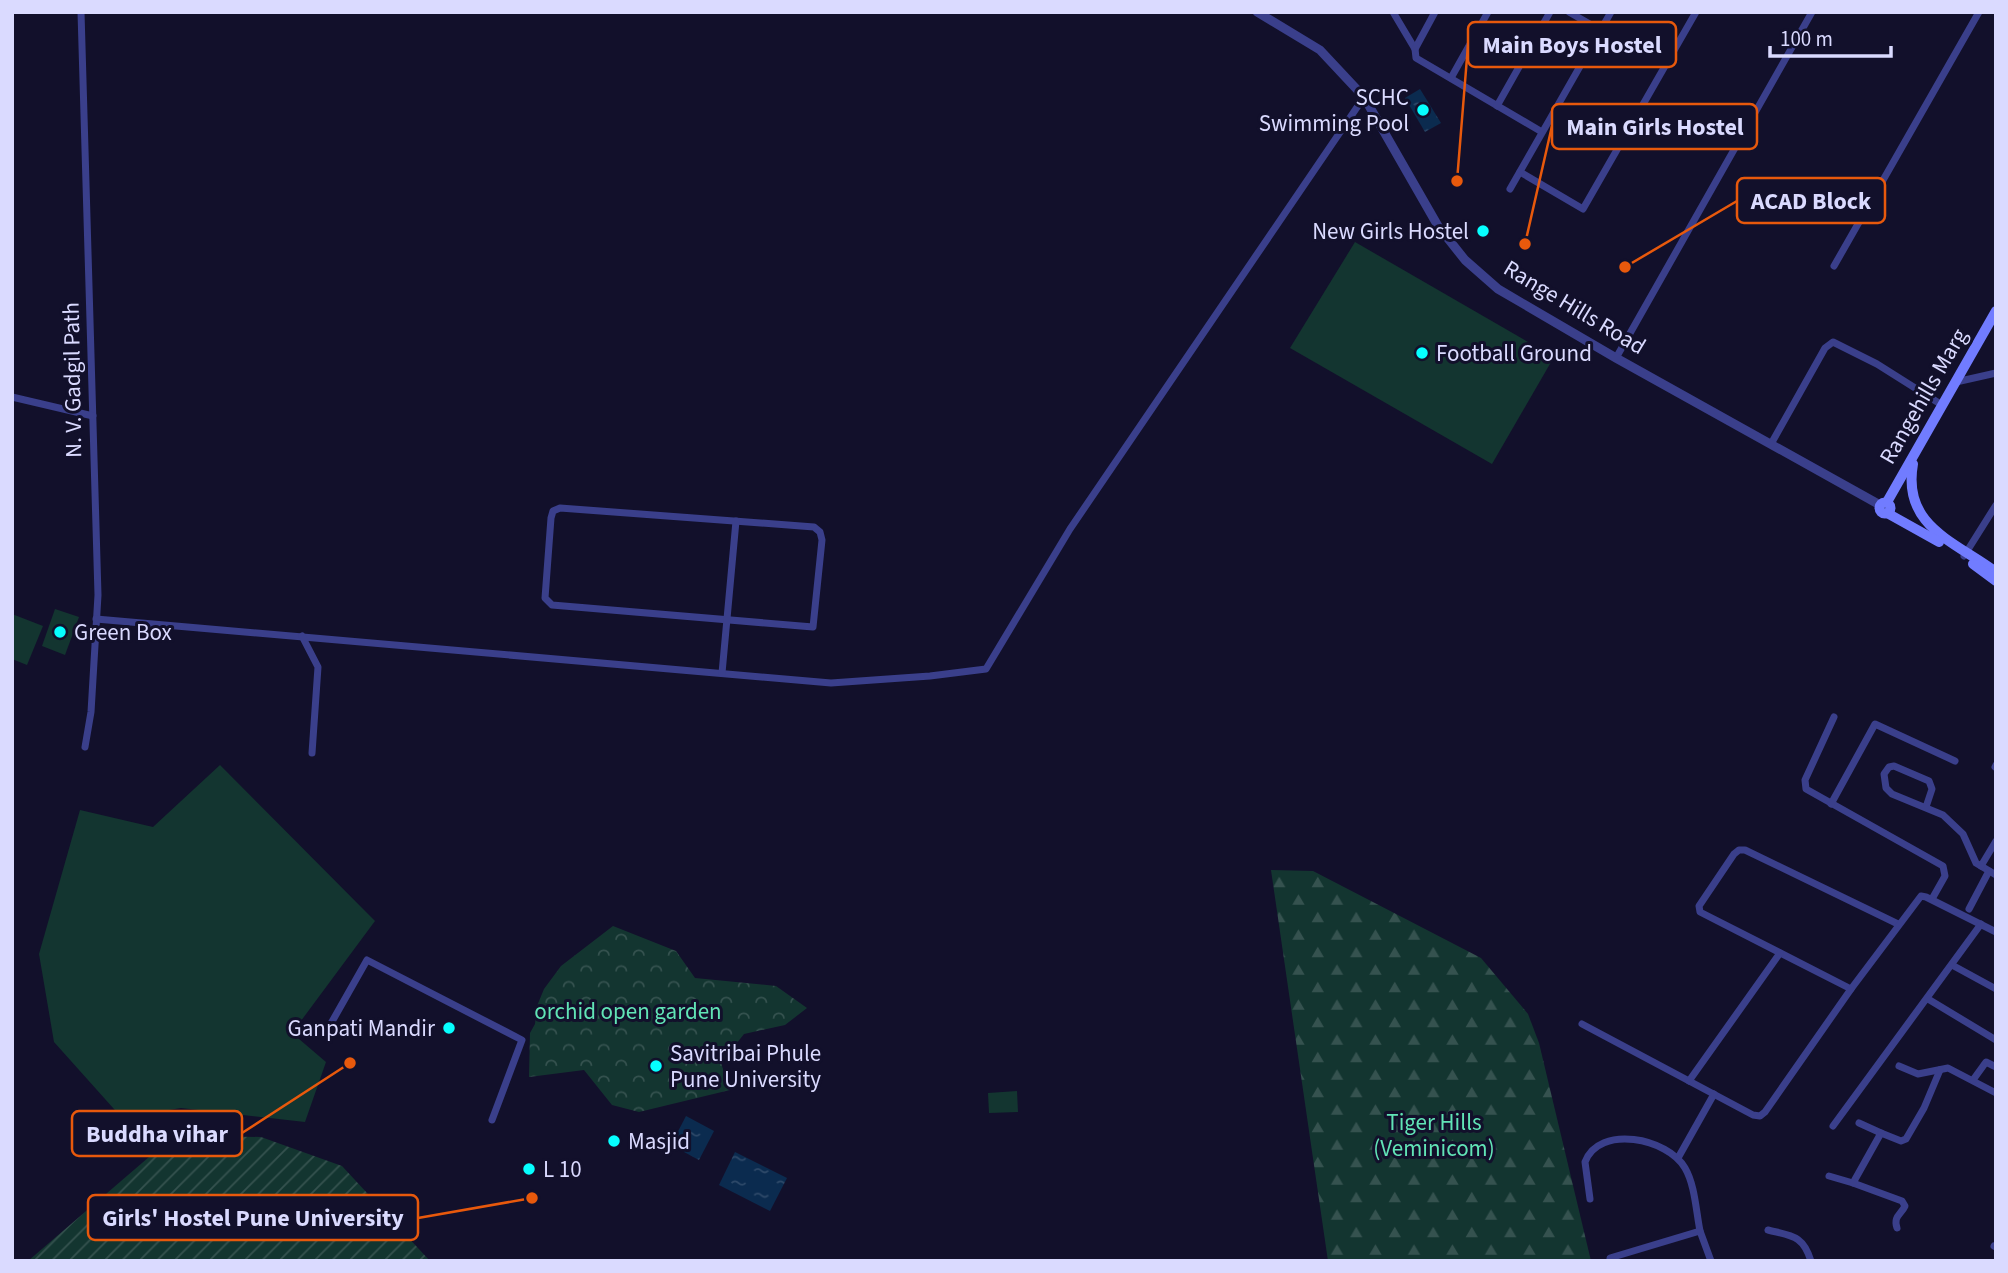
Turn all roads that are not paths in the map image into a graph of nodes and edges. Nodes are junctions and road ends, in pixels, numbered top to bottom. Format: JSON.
{"nodes":[{"id":1,"x":81,"y":12,"type":"edge"},
{"id":2,"x":1257,"y":12,"type":"edge"},
{"id":3,"x":1392,"y":12,"type":"edge"},
{"id":4,"x":1435,"y":12,"type":"edge"},
{"id":5,"x":1489,"y":12,"type":"edge"},
{"id":6,"x":1550,"y":12,"type":"edge"},
{"id":7,"x":1569,"y":12,"type":"edge"},
{"id":8,"x":1611,"y":12,"type":"edge"},
{"id":9,"x":1696,"y":12,"type":"edge"},
{"id":10,"x":1812,"y":12,"type":"edge"},
{"id":11,"x":1979,"y":12,"type":"edge"},
{"id":12,"x":1600,"y":30,"type":"junction"},
{"id":13,"x":1415,"y":48,"type":"junction"},
{"id":14,"x":1451,"y":78,"type":"junction"},
{"id":15,"x":1364,"y":97,"type":"junction"},
{"id":16,"x":1497,"y":106,"type":"junction"},
{"id":17,"x":1542,"y":132,"type":"junction"},
{"id":18,"x":1520,"y":172,"type":"junction"},
{"id":19,"x":1510,"y":188,"type":"dead end"},
{"id":20,"x":1834,"y":266,"type":"dead end"},
{"id":21,"x":1996,"y":311,"type":"edge"},
{"id":22,"x":1616,"y":358,"type":"junction"},
{"id":23,"x":1996,"y":373,"type":"edge"},
{"id":24,"x":1955,"y":382,"type":"junction"},
{"id":25,"x":12,"y":397,"type":"edge"},
{"id":26,"x":1942,"y":405,"type":"junction"},
{"id":27,"x":93,"y":416,"type":"junction"},
{"id":28,"x":1771,"y":444,"type":"junction"},
{"id":29,"x":1914,"y":454,"type":"junction"},
{"id":30,"x":1996,"y":505,"type":"edge"},
{"id":31,"x":1886,"y":507,"type":"junction"},
{"id":32,"x":736,"y":521,"type":"junction"},
{"id":33,"x":1933,"y":531,"type":"junction"},
{"id":34,"x":1965,"y":554,"type":"junction"},
{"id":35,"x":1996,"y":572,"type":"edge"},
{"id":36,"x":1996,"y":581,"type":"edge"},
{"id":37,"x":96,"y":619,"type":"junction"},
{"id":38,"x":727,"y":620,"type":"junction"},
{"id":39,"x":302,"y":636,"type":"junction"},
{"id":40,"x":722,"y":673,"type":"junction"},
{"id":41,"x":1834,"y":717,"type":"dead end"},
{"id":42,"x":85,"y":747,"type":"dead end"},
{"id":43,"x":312,"y":753,"type":"dead end"},
{"id":44,"x":1955,"y":761,"type":"dead end"},
{"id":45,"x":1831,"y":804,"type":"junction"},
{"id":46,"x":1926,"y":807,"type":"junction"},
{"id":47,"x":1996,"y":841,"type":"edge"},
{"id":48,"x":1981,"y":866,"type":"junction"},
{"id":49,"x":1992,"y":874,"type":"edge"},
{"id":50,"x":1932,"y":900,"type":"junction"},
{"id":51,"x":1969,"y":909,"type":"dead end"},
{"id":52,"x":1898,"y":924,"type":"junction"},
{"id":53,"x":1981,"y":924,"type":"junction"},
{"id":54,"x":1996,"y":932,"type":"edge"},
{"id":55,"x":1780,"y":953,"type":"junction"},
{"id":56,"x":1952,"y":965,"type":"junction"},
{"id":57,"x":1850,"y":989,"type":"junction"},
{"id":58,"x":1996,"y":989,"type":"edge"},
{"id":59,"x":1928,"y":999,"type":"junction"},
{"id":60,"x":1582,"y":1024,"type":"dead end"},
{"id":61,"x":325,"y":1034,"type":"dead end"},
{"id":62,"x":1996,"y":1040,"type":"edge"},
{"id":63,"x":1899,"y":1066,"type":"dead end"},
{"id":64,"x":1996,"y":1067,"type":"edge"},
{"id":65,"x":1940,"y":1070,"type":"junction"},
{"id":66,"x":1973,"y":1080,"type":"junction"},
{"id":67,"x":1689,"y":1081,"type":"junction"},
{"id":68,"x":1996,"y":1093,"type":"edge"},
{"id":69,"x":1714,"y":1094,"type":"junction"},
{"id":70,"x":492,"y":1120,"type":"dead end"},
{"id":71,"x":1859,"y":1123,"type":"dead end"},
{"id":72,"x":1833,"y":1126,"type":"dead end"},
{"id":73,"x":1881,"y":1133,"type":"junction"},
{"id":74,"x":1678,"y":1158,"type":"junction"},
{"id":75,"x":1829,"y":1176,"type":"dead end"},
{"id":76,"x":1853,"y":1184,"type":"junction"},
{"id":77,"x":1590,"y":1199,"type":"dead end"},
{"id":78,"x":1897,"y":1228,"type":"dead end"},
{"id":79,"x":1768,"y":1230,"type":"dead end"},
{"id":80,"x":1700,"y":1231,"type":"junction"},
{"id":81,"x":1610,"y":1261,"type":"edge"},
{"id":82,"x":1711,"y":1261,"type":"edge"},
{"id":83,"x":1811,"y":1261,"type":"edge"}],
"edges":[{"from":1,"to":27,"type":"street","name":"N. V. Gadgil Path"},
{"from":2,"to":15,"type":"street","name":"Range Hills Road"},
{"from":3,"to":13,"type":"street"},
{"from":4,"to":13,"type":"street"},
{"from":5,"to":14,"type":"street"},
{"from":6,"to":16,"type":"street"},
{"from":7,"to":12,"type":"street"},
{"from":8,"to":12,"type":"street"},
{"from":9,"to":18,"type":"street"},
{"from":10,"to":22,"type":"street"},
{"from":11,"to":20,"type":"street"},
{"from":12,"to":17,"type":"street"},
{"from":13,"to":14,"type":"street"},
{"from":14,"to":16,"type":"street"},
{"from":15,"to":22,"type":"street","name":"Range Hills Road"},
{"from":15,"to":40,"type":"street"},
{"from":16,"to":17,"type":"street"},
{"from":17,"to":18,"type":"street"},
{"from":18,"to":19,"type":"street"},
{"from":21,"to":24,"type":"main road","name":"Rangehills Marg"},
{"from":22,"to":28,"type":"street","name":"Range Hills Road"},
{"from":23,"to":24,"type":"street"},
{"from":24,"to":26,"type":"main road","name":"Rangehills Marg"},
{"from":25,"to":27,"type":"street"},
{"from":26,"to":28,"type":"street"},
{"from":26,"to":29,"type":"main road","name":"Rangehills Marg"},
{"from":27,"to":37,"type":"street","name":"N. V. Gadgil Path"},
{"from":28,"to":31,"type":"street","name":"Range Hills Road"},
{"from":29,"to":31,"type":"main road","name":"Rangehills Marg"},
{"from":29,"to":33,"type":"main road"},
{"from":30,"to":34,"type":"street"},
{"from":31,"to":33,"type":"main road","name":"Range Hills Road"},
{"from":31,"to":34,"type":"main road"},
{"from":32,"to":38,"type":"street"},
{"from":32,"to":38,"type":"street"},
{"from":32,"to":38,"type":"street"},
{"from":33,"to":34,"type":"main road","name":"Range Hills Road"},
{"from":34,"to":35,"type":"main road"},
{"from":34,"to":36,"type":"main road"},
{"from":37,"to":39,"type":"street"},
{"from":37,"to":42,"type":"street","name":"N. V. Gadgil Path"},
{"from":38,"to":40,"type":"street"},
{"from":39,"to":40,"type":"street"},
{"from":39,"to":43,"type":"street"},
{"from":41,"to":45,"type":"street"},
{"from":44,"to":45,"type":"street"},
{"from":45,"to":50,"type":"street"},
{"from":46,"to":46,"type":"street"},
{"from":46,"to":48,"type":"street"},
{"from":47,"to":48,"type":"street"},
{"from":48,"to":49,"type":"street"},
{"from":49,"to":51,"type":"street"},
{"from":50,"to":52,"type":"street"},
{"from":50,"to":53,"type":"street"},
{"from":52,"to":55,"type":"street"},
{"from":52,"to":57,"type":"street"},
{"from":53,"to":54,"type":"street"},
{"from":53,"to":56,"type":"street"},
{"from":55,"to":57,"type":"street"},
{"from":55,"to":67,"type":"street"},
{"from":56,"to":58,"type":"street"},
{"from":56,"to":59,"type":"street"},
{"from":57,"to":69,"type":"street"},
{"from":59,"to":62,"type":"street"},
{"from":59,"to":72,"type":"street"},
{"from":60,"to":67,"type":"street"},
{"from":61,"to":70,"type":"street"},
{"from":63,"to":65,"type":"street"},
{"from":64,"to":66,"type":"street"},
{"from":65,"to":66,"type":"street"},
{"from":65,"to":73,"type":"street"},
{"from":66,"to":68,"type":"street"},
{"from":67,"to":69,"type":"street"},
{"from":69,"to":74,"type":"street"},
{"from":71,"to":73,"type":"street"},
{"from":73,"to":76,"type":"street"},
{"from":74,"to":77,"type":"street"},
{"from":74,"to":80,"type":"street"},
{"from":75,"to":76,"type":"street"},
{"from":76,"to":78,"type":"street"},
{"from":79,"to":83,"type":"street"},
{"from":80,"to":81,"type":"street"},
{"from":80,"to":82,"type":"street"}]}
